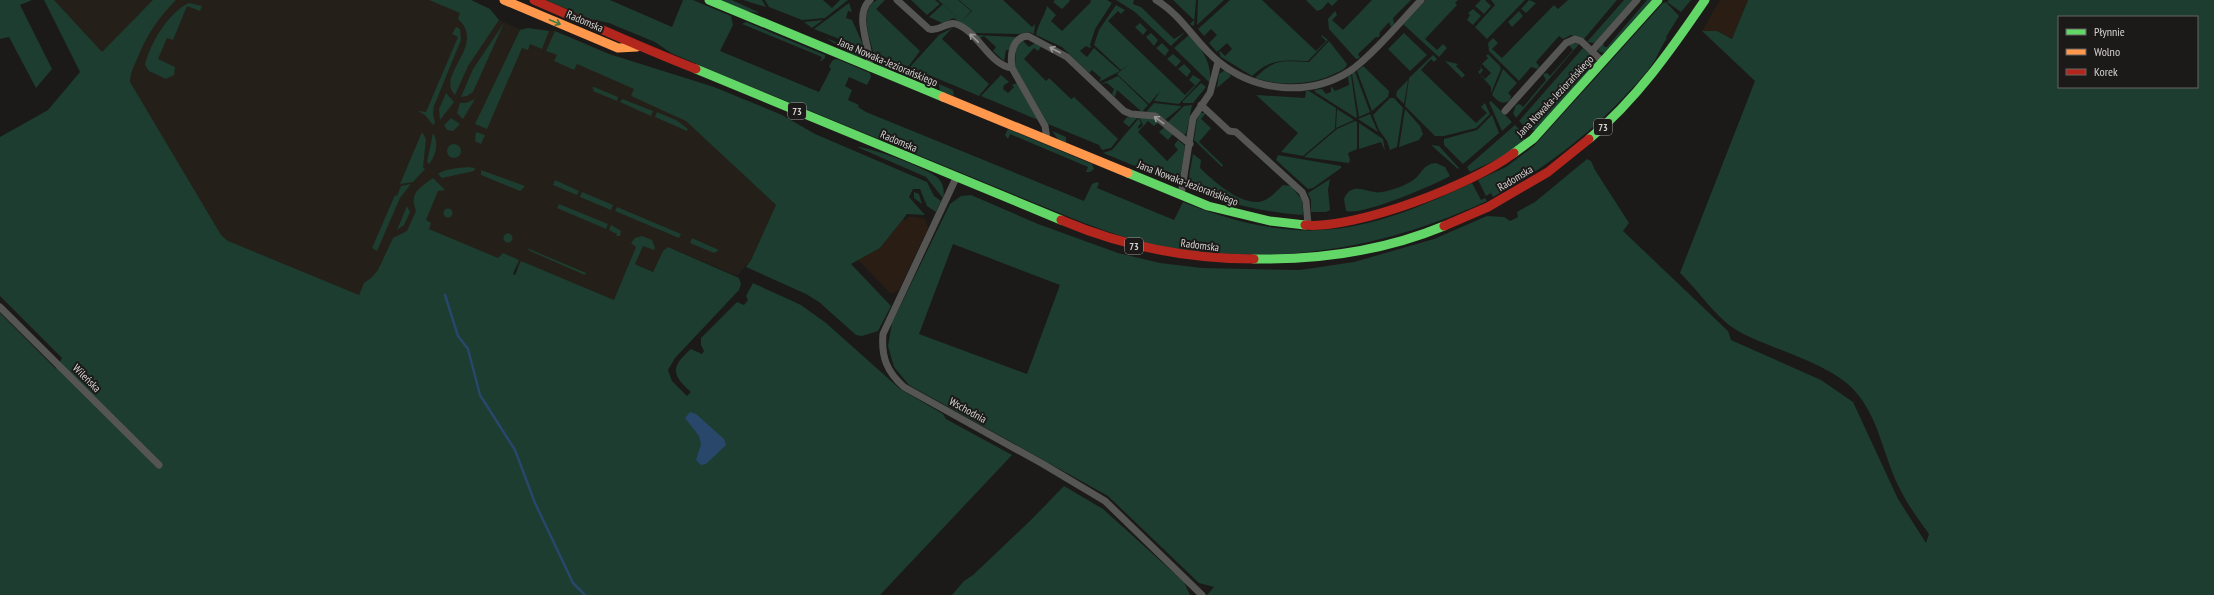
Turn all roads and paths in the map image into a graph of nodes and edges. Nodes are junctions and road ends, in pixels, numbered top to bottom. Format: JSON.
{"nodes":[{"id":1,"x":504,"y":0,"type":"edge"},
{"id":2,"x":534,"y":0,"type":"edge"},
{"id":3,"x":709,"y":0,"type":"edge"},
{"id":4,"x":870,"y":0,"type":"edge"},
{"id":5,"x":897,"y":0,"type":"edge"},
{"id":6,"x":1156,"y":0,"type":"edge"},
{"id":7,"x":1422,"y":0,"type":"edge"},
{"id":8,"x":1637,"y":0,"type":"edge"},
{"id":9,"x":1658,"y":0,"type":"edge"},
{"id":10,"x":1705,"y":0,"type":"edge"},
{"id":11,"x":637,"y":47,"type":"junction"},
{"id":12,"x":1592,"y":51,"type":"junction"},
{"id":13,"x":1218,"y":62,"type":"junction"},
{"id":14,"x":1604,"y":62,"type":"junction"},
{"id":15,"x":870,"y":68,"type":"junction"},
{"id":16,"x":1012,"y":68,"type":"junction"},
{"id":17,"x":1201,"y":105,"type":"junction"},
{"id":18,"x":1505,"y":111,"type":"dead end"},
{"id":19,"x":1047,"y":139,"type":"junction"},
{"id":20,"x":1190,"y":144,"type":"junction"},
{"id":21,"x":956,"y":178,"type":"junction"},
{"id":22,"x":1181,"y":195,"type":"junction"},
{"id":23,"x":1308,"y":225,"type":"junction"},
{"id":24,"x":0,"y":307,"type":"edge"},
{"id":25,"x":159,"y":465,"type":"dead end"},
{"id":26,"x":1202,"y":595,"type":"edge"}],
"edges":[{"from":1,"to":11,"type":"main road","name":"Radomska","number":"73","one_way":true},
{"from":2,"to":11,"type":"main road","name":"Radomska","number":"73"},
{"from":3,"to":15,"type":"main road","name":"Jana Nowaka-Jeziorańskiego"},
{"from":4,"to":15,"type":"street"},
{"from":16,"to":5,"type":"street","one_way":true},
{"from":6,"to":13,"type":"street"},
{"from":7,"to":13,"type":"street"},
{"from":8,"to":12,"type":"street"},
{"from":9,"to":14,"type":"main road","name":"Jana Nowaka-Jeziorańskiego"},
{"from":10,"to":21,"type":"main road","name":"Radomska","number":"73"},
{"from":11,"to":21,"type":"main road","name":"Radomska","number":"73"},
{"from":12,"to":14,"type":"street"},
{"from":12,"to":18,"type":"street"},
{"from":13,"to":17,"type":"street"},
{"from":14,"to":23,"type":"main road","name":"Jana Nowaka-Jeziorańskiego"},
{"from":15,"to":19,"type":"main road","name":"Jana Nowaka-Jeziorańskiego"},
{"from":16,"to":19,"type":"street"},
{"from":20,"to":16,"type":"street","one_way":true},
{"from":17,"to":20,"type":"street"},
{"from":17,"to":23,"type":"street"},
{"from":19,"to":22,"type":"main road","name":"Jana Nowaka-Jeziorańskiego"},
{"from":20,"to":22,"type":"street"},
{"from":21,"to":26,"type":"street","name":"Wschodnia"},
{"from":22,"to":23,"type":"main road","name":"Jana Nowaka-Jeziorańskiego"},
{"from":24,"to":25,"type":"street","name":"Wileńska"}]}
